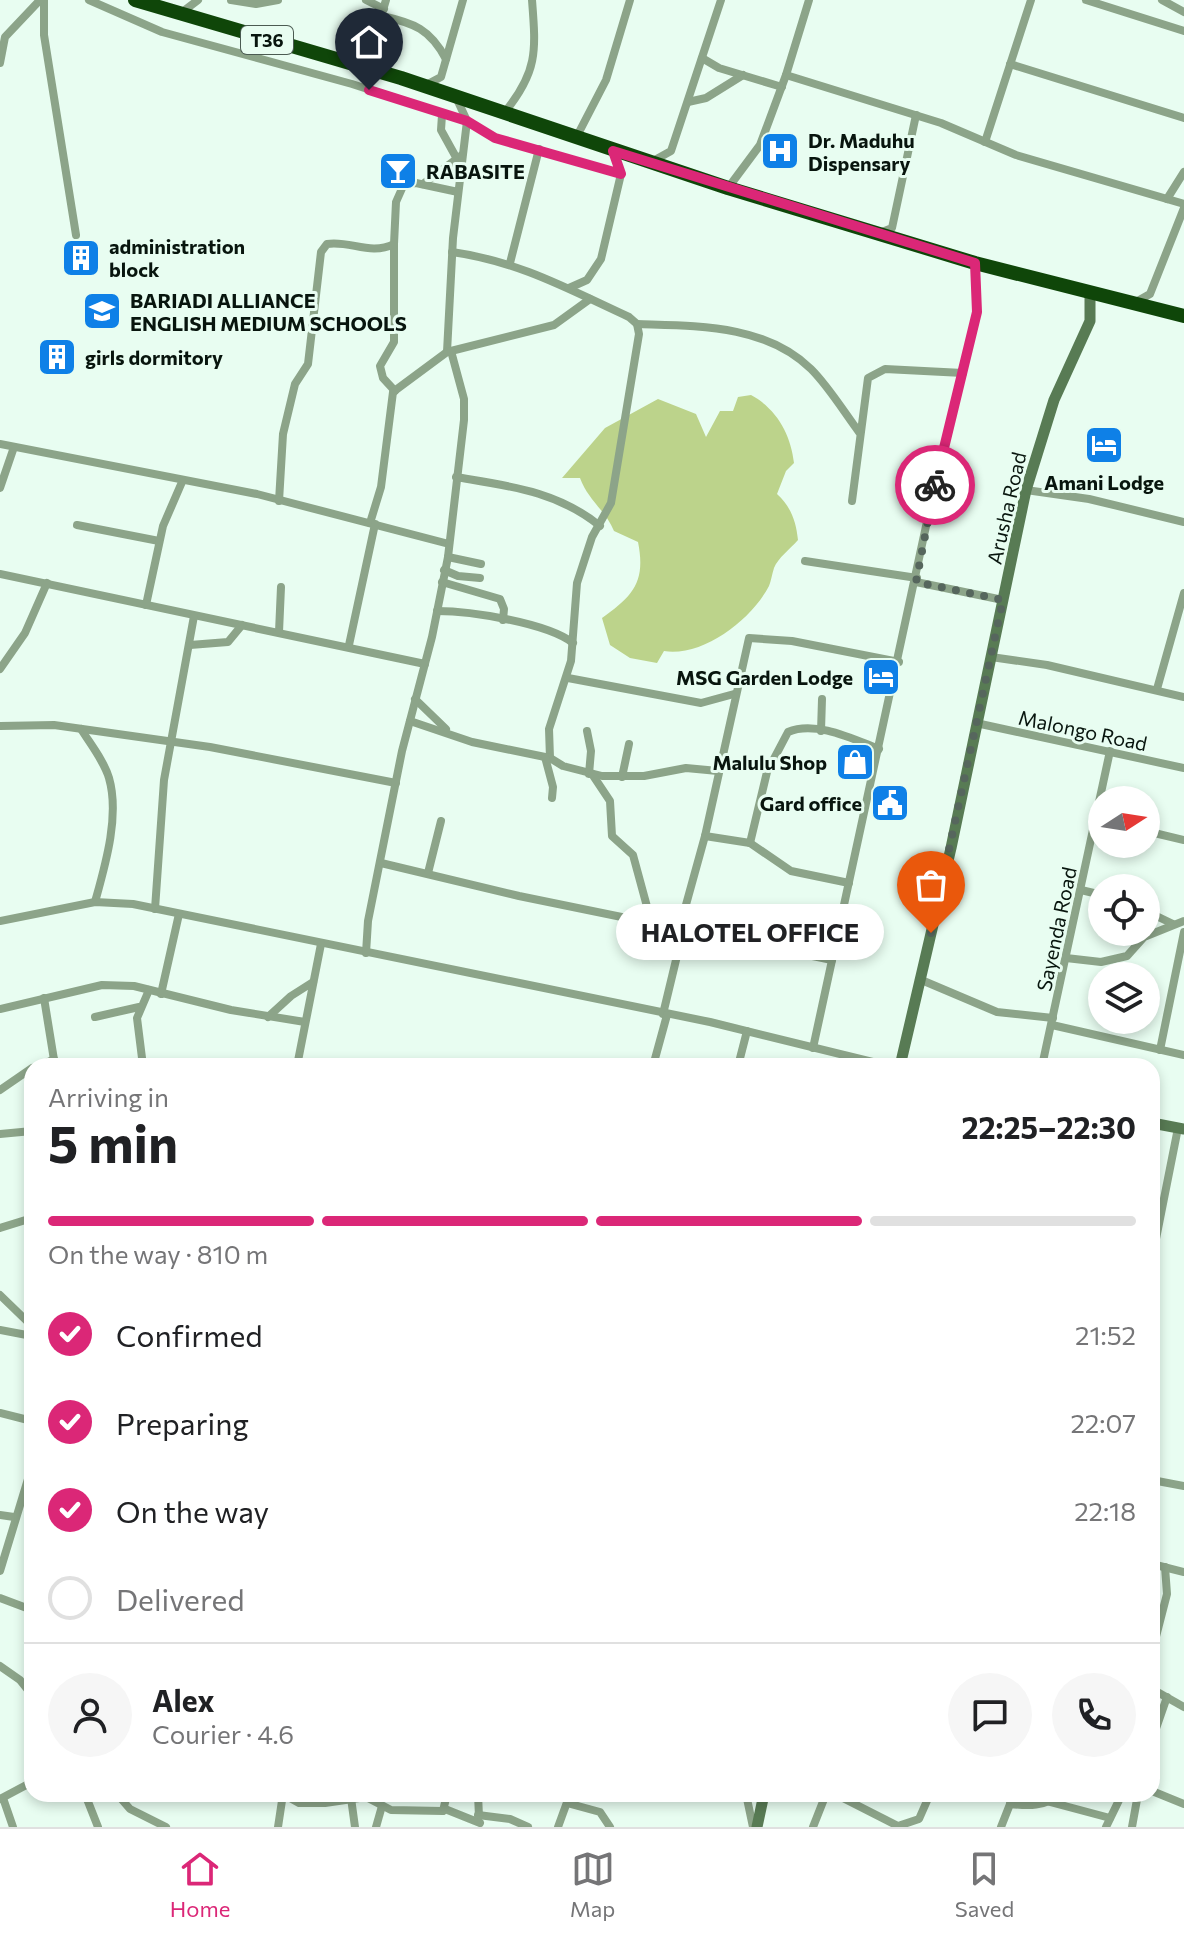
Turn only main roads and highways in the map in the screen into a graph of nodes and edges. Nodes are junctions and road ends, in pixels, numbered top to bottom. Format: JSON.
{"nodes":[{"id":1,"x":135,"y":0,"type":"edge"},
{"id":2,"x":1090,"y":293,"type":"junction"},
{"id":3,"x":1184,"y":316,"type":"edge"},
{"id":4,"x":902,"y":1058,"type":"edge"},
{"id":5,"x":1160,"y":1125,"type":"edge"},
{"id":6,"x":1181,"y":1129,"type":"edge"},
{"id":7,"x":762,"y":1802,"type":"edge"},
{"id":8,"x":755,"y":1827,"type":"edge"}],
"edges":[{"from":1,"to":2,"type":"highway","number":"T36"},
{"from":2,"to":3,"type":"highway","number":"T36"},
{"from":2,"to":4,"type":"main road","name":"Arusha Road"},
{"from":5,"to":6,"type":"main road"},
{"from":7,"to":8,"type":"main road"}]}
